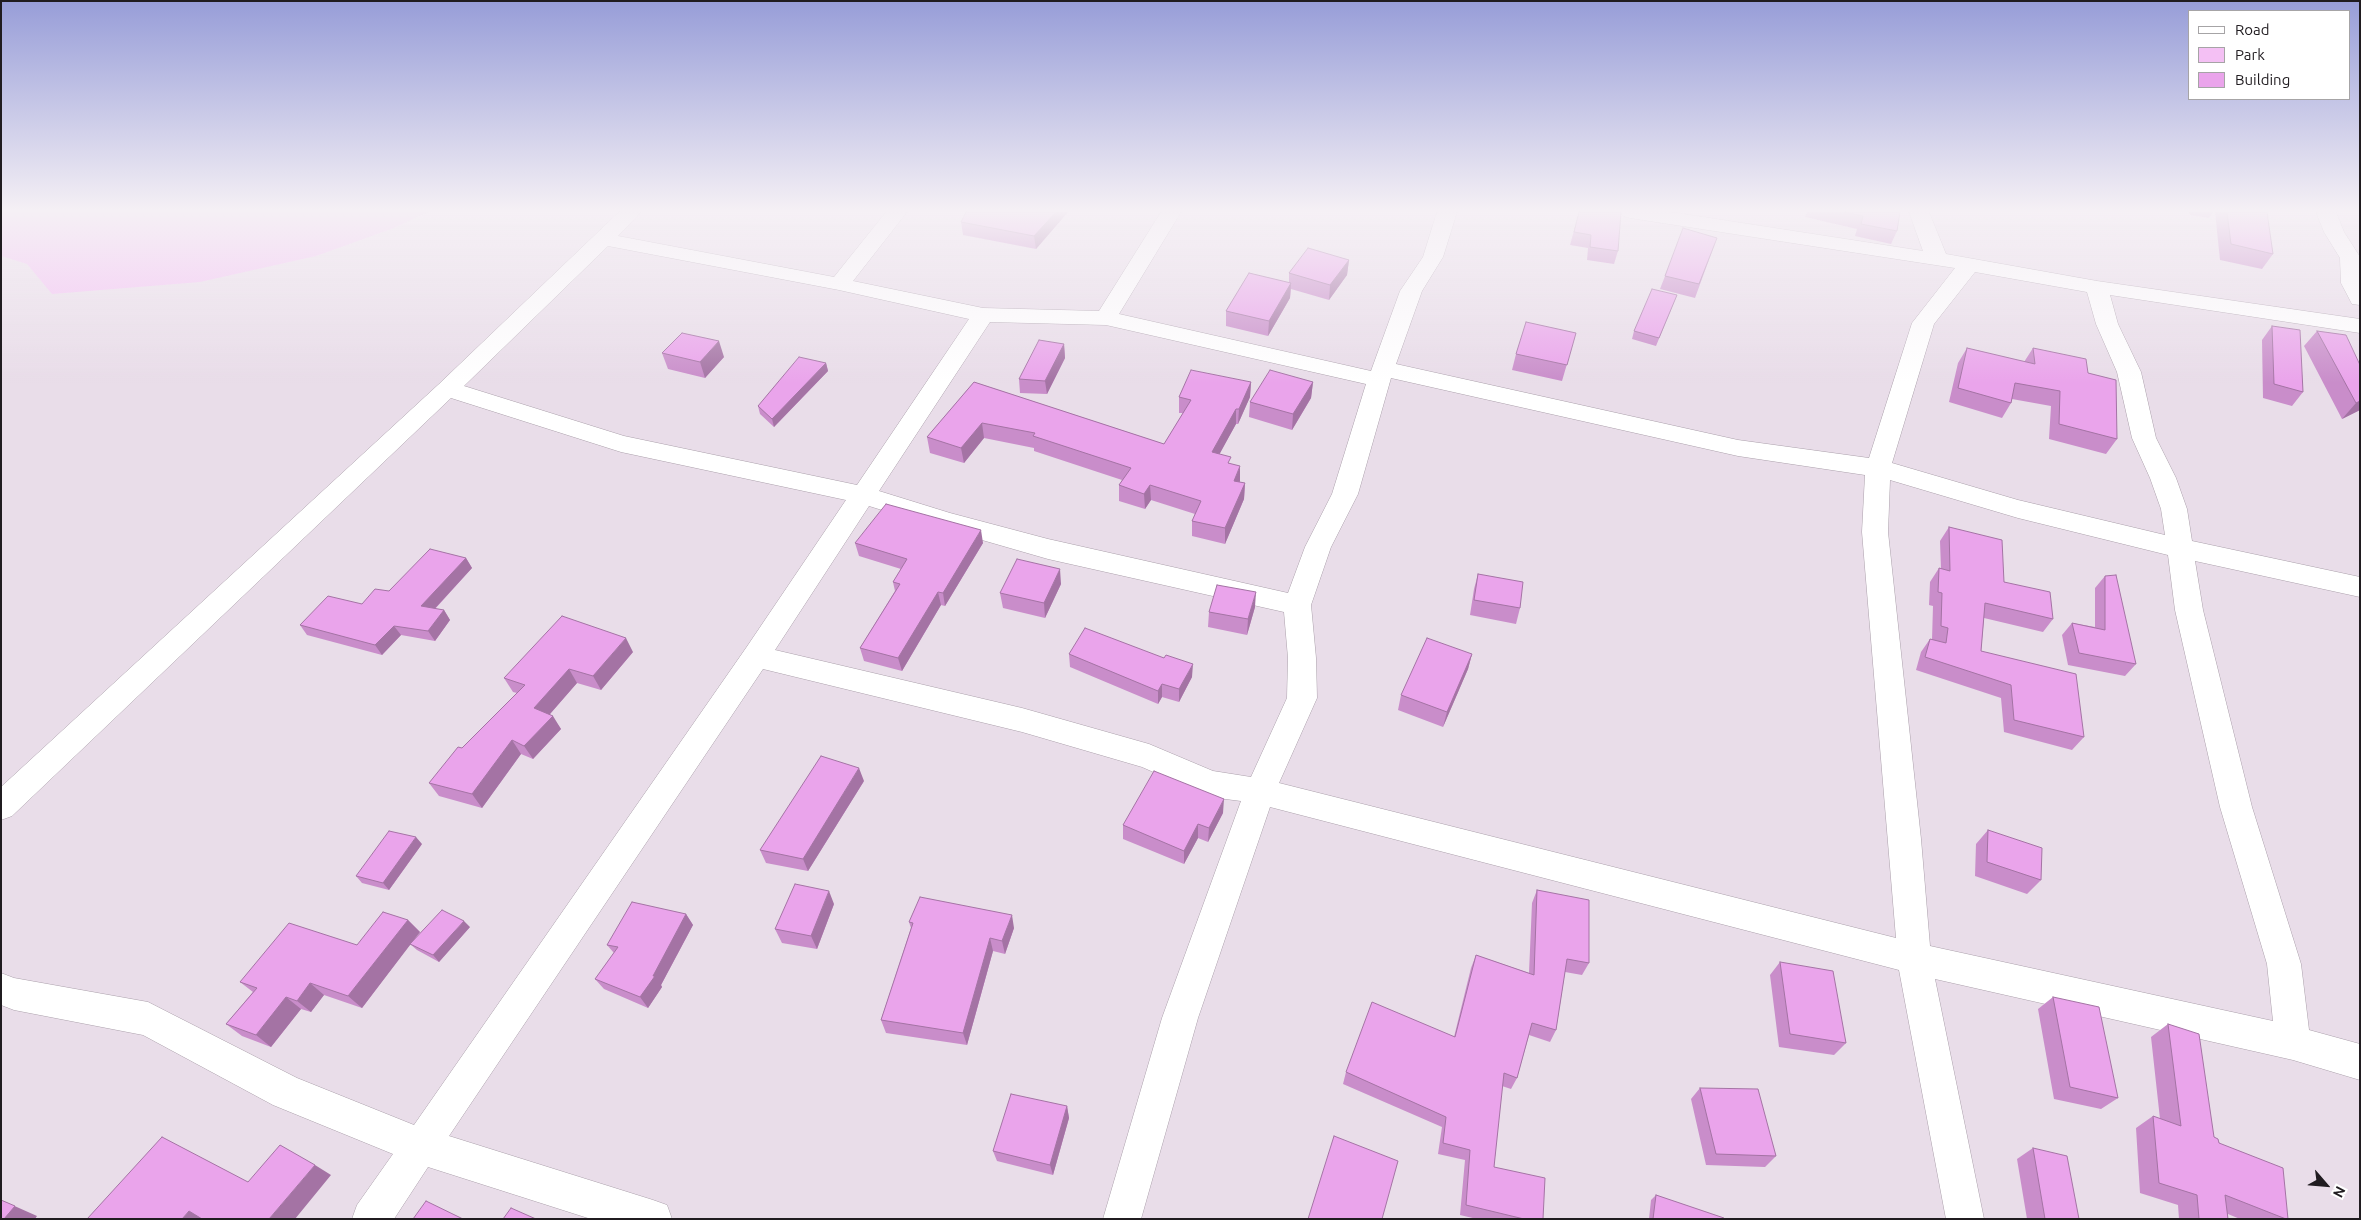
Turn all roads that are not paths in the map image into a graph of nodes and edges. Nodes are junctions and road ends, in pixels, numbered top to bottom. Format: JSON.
{"nodes":[{"id":1,"x":572,"y":269,"type":"edge"},
{"id":2,"x":760,"y":269,"type":"edge"},
{"id":3,"x":851,"y":269,"type":"edge"},
{"id":4,"x":1136,"y":269,"type":"edge"},
{"id":5,"x":1425,"y":269,"type":"edge"},
{"id":6,"x":1966,"y":269,"type":"edge"},
{"id":7,"x":1992,"y":269,"type":"edge"},
{"id":8,"x":2351,"y":269,"type":"edge"},
{"id":9,"x":839,"y":284,"type":"junction"},
{"id":10,"x":2097,"y":287,"type":"junction"},
{"id":11,"x":2360,"y":299,"type":"edge"},
{"id":12,"x":983,"y":315,"type":"junction"},
{"id":13,"x":1106,"y":318,"type":"junction"},
{"id":14,"x":2360,"y":326,"type":"edge"},
{"id":15,"x":1381,"y":374,"type":"junction"},
{"id":16,"x":447,"y":389,"type":"junction"},
{"id":17,"x":1878,"y":468,"type":"junction"},
{"id":18,"x":864,"y":495,"type":"junction"},
{"id":19,"x":2180,"y":548,"type":"junction"},
{"id":20,"x":2360,"y":587,"type":"edge"},
{"id":21,"x":1297,"y":606,"type":"junction"},
{"id":22,"x":756,"y":656,"type":"junction"},
{"id":23,"x":1260,"y":791,"type":"junction"},
{"id":24,"x":1,"y":807,"type":"edge"},
{"id":25,"x":1914,"y":958,"type":"junction"},
{"id":26,"x":1,"y":989,"type":"edge"},
{"id":27,"x":2293,"y":1043,"type":"junction"},
{"id":28,"x":2360,"y":1062,"type":"edge"},
{"id":29,"x":420,"y":1146,"type":"junction"},
{"id":30,"x":371,"y":1219,"type":"edge"},
{"id":31,"x":653,"y":1219,"type":"edge"},
{"id":32,"x":1122,"y":1219,"type":"edge"},
{"id":33,"x":1965,"y":1219,"type":"edge"}],
"edges":[{"from":1,"to":16,"type":"street"},
{"from":2,"to":9,"type":"street"},
{"from":3,"to":9,"type":"street"},
{"from":4,"to":13,"type":"street"},
{"from":5,"to":15,"type":"street"},
{"from":6,"to":17,"type":"street"},
{"from":7,"to":10,"type":"street"},
{"from":8,"to":11,"type":"street"},
{"from":9,"to":12,"type":"street"},
{"from":10,"to":14,"type":"street"},
{"from":10,"to":19,"type":"street"},
{"from":12,"to":13,"type":"street"},
{"from":12,"to":18,"type":"street"},
{"from":13,"to":15,"type":"street"},
{"from":15,"to":17,"type":"street"},
{"from":15,"to":21,"type":"street"},
{"from":16,"to":18,"type":"street"},
{"from":16,"to":24,"type":"street"},
{"from":17,"to":19,"type":"street"},
{"from":17,"to":25,"type":"street"},
{"from":18,"to":21,"type":"street"},
{"from":18,"to":22,"type":"street"},
{"from":19,"to":20,"type":"street"},
{"from":19,"to":27,"type":"street"},
{"from":21,"to":23,"type":"street"},
{"from":22,"to":23,"type":"street"},
{"from":22,"to":29,"type":"street"},
{"from":23,"to":25,"type":"street"},
{"from":23,"to":32,"type":"street"},
{"from":25,"to":27,"type":"street"},
{"from":25,"to":33,"type":"street"},
{"from":26,"to":29,"type":"street"},
{"from":27,"to":28,"type":"street"},
{"from":29,"to":30,"type":"street"},
{"from":29,"to":31,"type":"street"}]}
